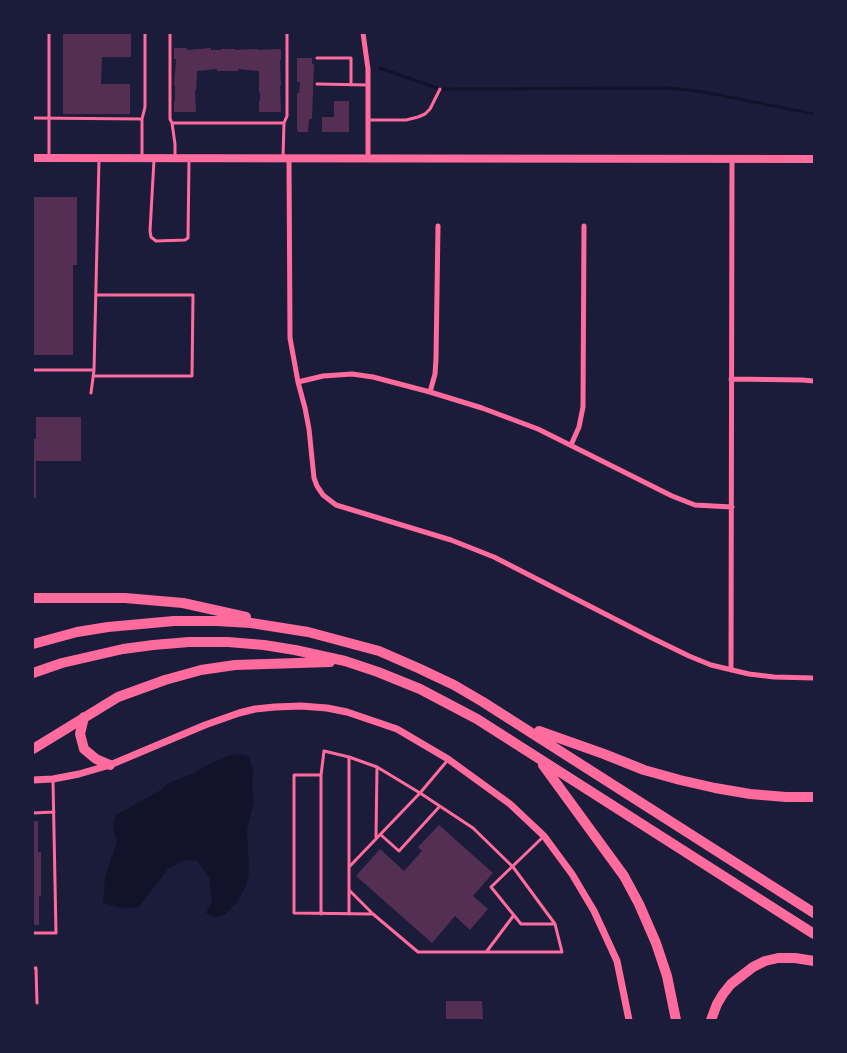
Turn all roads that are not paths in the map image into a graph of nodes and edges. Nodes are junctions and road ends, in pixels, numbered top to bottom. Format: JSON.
{"nodes":[{"id":1,"x":49,"y":33,"type":"edge"},
{"id":2,"x":145,"y":33,"type":"edge"},
{"id":3,"x":170,"y":33,"type":"edge"},
{"id":4,"x":287,"y":33,"type":"edge"},
{"id":5,"x":363,"y":33,"type":"edge"},
{"id":6,"x":317,"y":58,"type":"dead end"},
{"id":7,"x":317,"y":84,"type":"dead end"},
{"id":8,"x":351,"y":85,"type":"junction"},
{"id":9,"x":368,"y":85,"type":"junction"},
{"id":10,"x":440,"y":89,"type":"dead end"},
{"id":11,"x":33,"y":118,"type":"edge"},
{"id":12,"x":49,"y":118,"type":"junction"},
{"id":13,"x":142,"y":119,"type":"junction"},
{"id":14,"x":368,"y":120,"type":"junction"},
{"id":15,"x":172,"y":123,"type":"junction"},
{"id":16,"x":284,"y":123,"type":"junction"},
{"id":17,"x":142,"y":157,"type":"junction"},
{"id":18,"x":33,"y":158,"type":"edge"},
{"id":19,"x":49,"y":158,"type":"junction"},
{"id":20,"x":99,"y":158,"type":"junction"},
{"id":21,"x":154,"y":158,"type":"junction"},
{"id":22,"x":189,"y":158,"type":"junction"},
{"id":23,"x":286,"y":158,"type":"junction"},
{"id":24,"x":368,"y":158,"type":"junction"},
{"id":25,"x":175,"y":159,"type":"junction"},
{"id":26,"x":732,"y":159,"type":"junction"},
{"id":27,"x":814,"y":159,"type":"edge"},
{"id":28,"x":438,"y":226,"type":"dead end"},
{"id":29,"x":584,"y":226,"type":"dead end"},
{"id":30,"x":96,"y":295,"type":"junction"},
{"id":31,"x":33,"y":370,"type":"edge"},
{"id":32,"x":94,"y":370,"type":"junction"},
{"id":33,"x":93,"y":376,"type":"junction"},
{"id":34,"x":731,"y":379,"type":"junction"},
{"id":35,"x":814,"y":381,"type":"edge"},
{"id":36,"x":298,"y":382,"type":"junction"},
{"id":37,"x":430,"y":392,"type":"junction"},
{"id":38,"x":91,"y":393,"type":"dead end"},
{"id":39,"x":571,"y":444,"type":"junction"},
{"id":40,"x":732,"y":507,"type":"junction"},
{"id":41,"x":33,"y":598,"type":"edge"},
{"id":42,"x":308,"y":632,"type":"junction"},
{"id":43,"x":33,"y":644,"type":"edge"},
{"id":44,"x":345,"y":661,"type":"junction"},
{"id":45,"x":731,"y":670,"type":"junction"},
{"id":46,"x":33,"y":673,"type":"edge"},
{"id":47,"x":814,"y":678,"type":"edge"},
{"id":48,"x":84,"y":717,"type":"junction"},
{"id":49,"x":522,"y":725,"type":"junction"},
{"id":50,"x":33,"y":749,"type":"edge"},
{"id":51,"x":349,"y":757,"type":"junction"},
{"id":52,"x":448,"y":759,"type":"junction"},
{"id":53,"x":540,"y":759,"type":"junction"},
{"id":54,"x":110,"y":765,"type":"junction"},
{"id":55,"x":377,"y":767,"type":"junction"},
{"id":56,"x":321,"y":775,"type":"junction"},
{"id":57,"x":53,"y":779,"type":"junction"},
{"id":58,"x":33,"y":780,"type":"edge"},
{"id":59,"x":420,"y":793,"type":"junction"},
{"id":60,"x":814,"y":797,"type":"edge"},
{"id":61,"x":440,"y":806,"type":"junction"},
{"id":62,"x":54,"y":812,"type":"junction"},
{"id":63,"x":33,"y":813,"type":"edge"},
{"id":64,"x":380,"y":835,"type":"junction"},
{"id":65,"x":544,"y":836,"type":"junction"},
{"id":66,"x":376,"y":839,"type":"junction"},
{"id":67,"x":349,"y":867,"type":"junction"},
{"id":68,"x":513,"y":867,"type":"junction"},
{"id":69,"x":349,"y":891,"type":"junction"},
{"id":70,"x":814,"y":913,"type":"edge"},
{"id":71,"x":321,"y":914,"type":"junction"},
{"id":72,"x":349,"y":914,"type":"junction"},
{"id":73,"x":373,"y":914,"type":"junction"},
{"id":74,"x":514,"y":915,"type":"junction"},
{"id":75,"x":555,"y":924,"type":"junction"},
{"id":76,"x":33,"y":933,"type":"edge"},
{"id":77,"x":814,"y":934,"type":"edge"},
{"id":78,"x":487,"y":951,"type":"junction"},
{"id":79,"x":814,"y":960,"type":"edge"},
{"id":80,"x":33,"y":968,"type":"edge"},
{"id":81,"x":38,"y":1003,"type":"dead end"},
{"id":82,"x":629,"y":1020,"type":"edge"},
{"id":83,"x":676,"y":1020,"type":"edge"},
{"id":84,"x":711,"y":1020,"type":"edge"}],
"edges":[{"from":1,"to":12,"type":"lane"},
{"from":2,"to":13,"type":"lane"},
{"from":3,"to":15,"type":"lane"},
{"from":4,"to":16,"type":"lane"},
{"from":5,"to":9,"type":"street"},
{"from":6,"to":8,"type":"lane"},
{"from":7,"to":8,"type":"lane"},
{"from":8,"to":9,"type":"lane"},
{"from":9,"to":14,"type":"street"},
{"from":10,"to":14,"type":"lane"},
{"from":11,"to":12,"type":"lane"},
{"from":12,"to":13,"type":"lane"},
{"from":12,"to":19,"type":"lane"},
{"from":13,"to":17,"type":"lane"},
{"from":14,"to":24,"type":"street"},
{"from":15,"to":16,"type":"lane"},
{"from":15,"to":25,"type":"lane"},
{"from":16,"to":23,"type":"lane"},
{"from":17,"to":20,"type":"main road"},
{"from":17,"to":21,"type":"main road"},
{"from":18,"to":19,"type":"main road"},
{"from":19,"to":20,"type":"main road"},
{"from":20,"to":30,"type":"lane"},
{"from":21,"to":22,"type":"lane"},
{"from":21,"to":25,"type":"main road"},
{"from":22,"to":23,"type":"main road"},
{"from":22,"to":25,"type":"main road"},
{"from":23,"to":24,"type":"main road"},
{"from":23,"to":36,"type":"street"},
{"from":24,"to":26,"type":"main road"},
{"from":26,"to":27,"type":"main road"},
{"from":26,"to":34,"type":"street"},
{"from":28,"to":37,"type":"street"},
{"from":29,"to":39,"type":"street"},
{"from":30,"to":32,"type":"lane"},
{"from":30,"to":33,"type":"lane"},
{"from":31,"to":32,"type":"lane"},
{"from":32,"to":33,"type":"lane"},
{"from":33,"to":38,"type":"lane"},
{"from":34,"to":35,"type":"street"},
{"from":34,"to":40,"type":"street"},
{"from":36,"to":37,"type":"street"},
{"from":36,"to":45,"type":"street"},
{"from":37,"to":39,"type":"street"},
{"from":39,"to":40,"type":"street"},
{"from":40,"to":45,"type":"street"},
{"from":41,"to":42,"type":"highway"},
{"from":42,"to":43,"type":"highway"},
{"from":42,"to":49,"type":"highway"},
{"from":44,"to":46,"type":"highway"},
{"from":44,"to":48,"type":"highway"},
{"from":44,"to":53,"type":"highway"},
{"from":45,"to":47,"type":"street"},
{"from":48,"to":50,"type":"highway"},
{"from":48,"to":54,"type":"highway"},
{"from":49,"to":60,"type":"highway"},
{"from":49,"to":70,"type":"highway"},
{"from":51,"to":55,"type":"lane"},
{"from":51,"to":56,"type":"lane"},
{"from":51,"to":67,"type":"lane"},
{"from":52,"to":54,"type":"street"},
{"from":52,"to":59,"type":"lane"},
{"from":52,"to":65,"type":"street"},
{"from":53,"to":77,"type":"highway"},
{"from":53,"to":83,"type":"highway"},
{"from":54,"to":57,"type":"street"},
{"from":55,"to":59,"type":"lane"},
{"from":55,"to":66,"type":"lane"},
{"from":56,"to":71,"type":"lane"},
{"from":56,"to":71,"type":"lane"},
{"from":57,"to":58,"type":"street"},
{"from":57,"to":62,"type":"lane"},
{"from":59,"to":61,"type":"lane"},
{"from":59,"to":64,"type":"lane"},
{"from":61,"to":64,"type":"lane"},
{"from":61,"to":68,"type":"lane"},
{"from":62,"to":63,"type":"lane"},
{"from":62,"to":76,"type":"lane"},
{"from":64,"to":66,"type":"lane"},
{"from":65,"to":68,"type":"lane"},
{"from":65,"to":82,"type":"street"},
{"from":66,"to":67,"type":"lane"},
{"from":67,"to":69,"type":"lane"},
{"from":68,"to":74,"type":"lane"},
{"from":68,"to":75,"type":"lane"},
{"from":69,"to":72,"type":"lane"},
{"from":69,"to":73,"type":"lane"},
{"from":71,"to":72,"type":"lane"},
{"from":72,"to":73,"type":"lane"},
{"from":73,"to":78,"type":"lane"},
{"from":74,"to":75,"type":"lane"},
{"from":74,"to":78,"type":"lane"},
{"from":75,"to":78,"type":"lane"},
{"from":79,"to":84,"type":"highway"},
{"from":80,"to":81,"type":"lane"}]}
